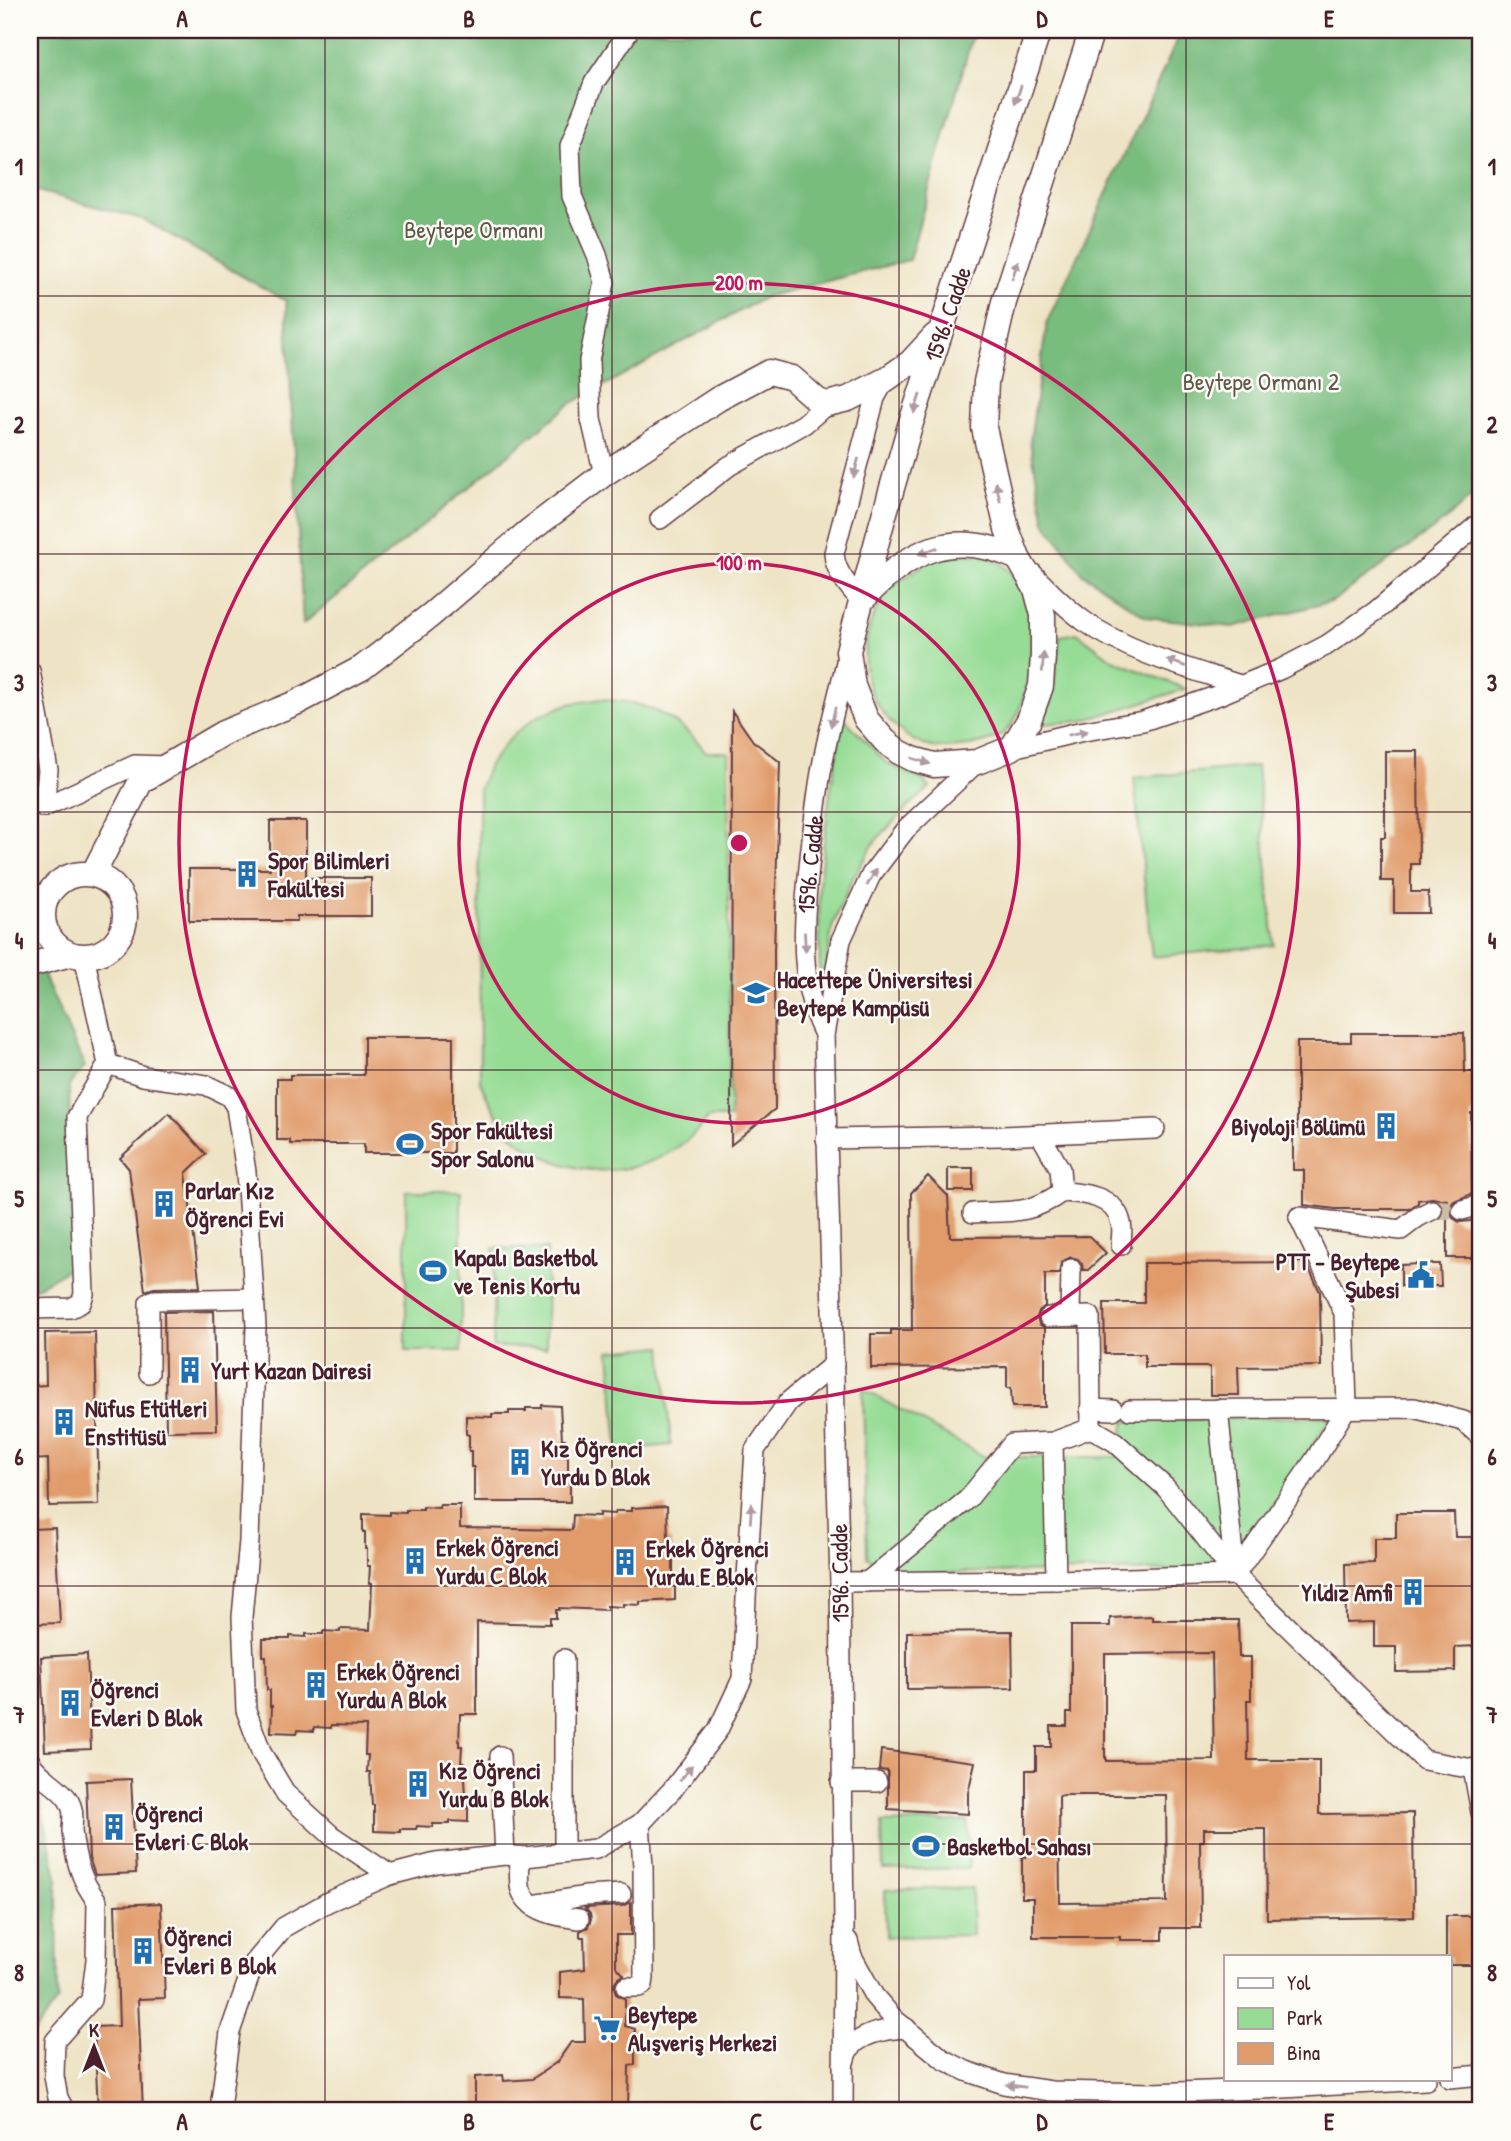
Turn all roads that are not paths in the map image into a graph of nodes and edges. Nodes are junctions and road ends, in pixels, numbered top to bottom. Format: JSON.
{"nodes":[{"id":1,"x":628,"y":30,"type":"edge"},
{"id":2,"x":1039,"y":30,"type":"edge"},
{"id":3,"x":1091,"y":30,"type":"edge"},
{"id":4,"x":943,"y":327,"type":"junction"},
{"id":5,"x":885,"y":380,"type":"junction"},
{"id":6,"x":827,"y":404,"type":"junction"},
{"id":7,"x":604,"y":474,"type":"junction"},
{"id":8,"x":660,"y":519,"type":"dead end"},
{"id":9,"x":1481,"y":522,"type":"edge"},
{"id":10,"x":1018,"y":558,"type":"junction"},
{"id":11,"x":828,"y":576,"type":"dead end"},
{"id":12,"x":855,"y":594,"type":"junction"},
{"id":13,"x":848,"y":651,"type":"junction"},
{"id":14,"x":30,"y":671,"type":"edge"},
{"id":15,"x":1240,"y":685,"type":"junction"},
{"id":16,"x":1012,"y":748,"type":"junction"},
{"id":17,"x":976,"y":762,"type":"junction"},
{"id":18,"x":166,"y":766,"type":"junction"},
{"id":19,"x":37,"y":800,"type":"edge"},
{"id":20,"x":93,"y":874,"type":"junction"},
{"id":21,"x":49,"y":892,"type":"junction"},
{"id":22,"x":30,"y":908,"type":"edge"},
{"id":23,"x":78,"y":955,"type":"junction"},
{"id":24,"x":30,"y":965,"type":"edge"},
{"id":25,"x":824,"y":1035,"type":"junction"},
{"id":26,"x":108,"y":1064,"type":"junction"},
{"id":27,"x":1155,"y":1129,"type":"dead end"},
{"id":28,"x":1040,"y":1134,"type":"junction"},
{"id":29,"x":826,"y":1139,"type":"junction"},
{"id":30,"x":1062,"y":1192,"type":"junction"},
{"id":31,"x":1481,"y":1200,"type":"edge"},
{"id":32,"x":1432,"y":1210,"type":"tunnel mouth"},
{"id":33,"x":1462,"y":1210,"type":"tunnel mouth"},
{"id":34,"x":973,"y":1213,"type":"dead end"},
{"id":35,"x":1121,"y":1245,"type":"dead end"},
{"id":36,"x":1072,"y":1269,"type":"dead end"},
{"id":37,"x":254,"y":1298,"type":"junction"},
{"id":38,"x":30,"y":1309,"type":"edge"},
{"id":39,"x":1070,"y":1316,"type":"junction"},
{"id":40,"x":1049,"y":1317,"type":"dead end"},
{"id":41,"x":834,"y":1364,"type":"junction"},
{"id":42,"x":149,"y":1373,"type":"dead end"},
{"id":43,"x":1347,"y":1407,"type":"junction"},
{"id":44,"x":1218,"y":1409,"type":"junction"},
{"id":45,"x":1090,"y":1418,"type":"junction"},
{"id":46,"x":1481,"y":1437,"type":"edge"},
{"id":47,"x":1053,"y":1442,"type":"junction"},
{"id":48,"x":1235,"y":1575,"type":"junction"},
{"id":49,"x":1056,"y":1580,"type":"junction"},
{"id":50,"x":840,"y":1582,"type":"junction"},
{"id":51,"x":867,"y":1582,"type":"junction"},
{"id":52,"x":564,"y":1659,"type":"dead end"},
{"id":53,"x":500,"y":1756,"type":"dead end"},
{"id":54,"x":30,"y":1761,"type":"edge"},
{"id":55,"x":841,"y":1782,"type":"junction"},
{"id":56,"x":877,"y":1782,"type":"dead end"},
{"id":57,"x":1481,"y":1812,"type":"edge"},
{"id":58,"x":640,"y":1824,"type":"junction"},
{"id":59,"x":564,"y":1852,"type":"junction"},
{"id":60,"x":512,"y":1856,"type":"junction"},
{"id":61,"x":390,"y":1875,"type":"junction"},
{"id":62,"x":621,"y":1894,"type":"dead end"},
{"id":63,"x":532,"y":1905,"type":"junction"},
{"id":64,"x":579,"y":1919,"type":"dead end"},
{"id":65,"x":844,"y":1923,"type":"junction"},
{"id":66,"x":626,"y":1987,"type":"dead end"},
{"id":67,"x":906,"y":2028,"type":"junction"},
{"id":68,"x":843,"y":2066,"type":"junction"},
{"id":69,"x":1481,"y":2075,"type":"edge"},
{"id":70,"x":1452,"y":2078,"type":"edge"},
{"id":71,"x":1390,"y":2082,"type":"edge"},
{"id":72,"x":1154,"y":2102,"type":"edge"},
{"id":73,"x":220,"y":2110,"type":"edge"},
{"id":74,"x":65,"y":2111,"type":"edge"},
{"id":75,"x":843,"y":2111,"type":"edge"}],
"edges":[{"from":1,"to":7,"type":"street"},
{"from":2,"to":4,"type":"main road","name":"1596. Cadde","one_way":true},
{"from":10,"to":3,"type":"main road","name":"1596. Cadde","one_way":true},
{"from":4,"to":5,"type":"main road"},
{"from":4,"to":12,"type":"main road","name":"1596. Cadde","one_way":true},
{"from":5,"to":6,"type":"main road"},
{"from":5,"to":12,"type":"street","one_way":true},
{"from":6,"to":7,"type":"main road"},
{"from":6,"to":8,"type":"street"},
{"from":7,"to":18,"type":"main road"},
{"from":9,"to":15,"type":"street"},
{"from":10,"to":12,"type":"main road","one_way":true},
{"from":15,"to":10,"type":"street","one_way":true},
{"from":16,"to":10,"type":"main road","name":"1596. Cadde","one_way":true},
{"from":11,"to":12,"type":"street"},
{"from":12,"to":13,"type":"main road","name":"1596. Cadde"},
{"from":13,"to":17,"type":"main road","name":"1596. Cadde","one_way":true},
{"from":13,"to":25,"type":"street","name":"1596. Cadde","one_way":true},
{"from":14,"to":19,"type":"street"},
{"from":16,"to":15,"type":"street","one_way":true},
{"from":16,"to":17,"type":"main road","name":"1596. Cadde"},
{"from":25,"to":17,"type":"street","name":"1596. Cadde","one_way":true},
{"from":18,"to":19,"type":"street"},
{"from":18,"to":20,"type":"main road"},
{"from":20,"to":21,"type":"main road"},
{"from":20,"to":23,"type":"main road"},
{"from":21,"to":22,"type":"main road"},
{"from":21,"to":23,"type":"main road"},
{"from":23,"to":24,"type":"main road"},
{"from":23,"to":26,"type":"street"},
{"from":25,"to":29,"type":"street","name":"1596. Cadde"},
{"from":26,"to":37,"type":"street"},
{"from":26,"to":38,"type":"street"},
{"from":27,"to":28,"type":"street"},
{"from":28,"to":29,"type":"street"},
{"from":28,"to":30,"type":"street"},
{"from":29,"to":41,"type":"street","name":"1596. Cadde"},
{"from":30,"to":34,"type":"street"},
{"from":30,"to":35,"type":"street"},
{"from":31,"to":33,"type":"street"},
{"from":32,"to":43,"type":"street"},
{"from":36,"to":39,"type":"street"},
{"from":37,"to":42,"type":"street"},
{"from":37,"to":61,"type":"street"},
{"from":39,"to":40,"type":"street"},
{"from":39,"to":45,"type":"street"},
{"from":41,"to":50,"type":"street","name":"1596. Cadde"},
{"from":58,"to":41,"type":"street","one_way":true},
{"from":43,"to":44,"type":"street"},
{"from":43,"to":46,"type":"street"},
{"from":43,"to":48,"type":"street"},
{"from":44,"to":45,"type":"street"},
{"from":44,"to":48,"type":"street"},
{"from":45,"to":47,"type":"street"},
{"from":45,"to":48,"type":"street"},
{"from":47,"to":49,"type":"street"},
{"from":47,"to":51,"type":"street"},
{"from":48,"to":49,"type":"street"},
{"from":48,"to":57,"type":"street"},
{"from":49,"to":51,"type":"street"},
{"from":50,"to":51,"type":"street"},
{"from":50,"to":55,"type":"street","name":"1596. Cadde"},
{"from":52,"to":59,"type":"street"},
{"from":53,"to":60,"type":"street"},
{"from":54,"to":74,"type":"street"},
{"from":55,"to":56,"type":"street"},
{"from":55,"to":65,"type":"street","name":"1596. Cadde"},
{"from":58,"to":59,"type":"street"},
{"from":58,"to":66,"type":"street"},
{"from":59,"to":60,"type":"street"},
{"from":60,"to":61,"type":"street"},
{"from":60,"to":63,"type":"street"},
{"from":61,"to":73,"type":"street"},
{"from":62,"to":63,"type":"street"},
{"from":63,"to":64,"type":"street"},
{"from":65,"to":67,"type":"street"},
{"from":65,"to":68,"type":"street","name":"1596. Cadde"},
{"from":67,"to":68,"type":"street"},
{"from":72,"to":67,"type":"street","one_way":true},
{"from":68,"to":75,"type":"street","name":"1596. Cadde"},
{"from":69,"to":70,"type":"street"},
{"from":71,"to":72,"type":"street"}]}
